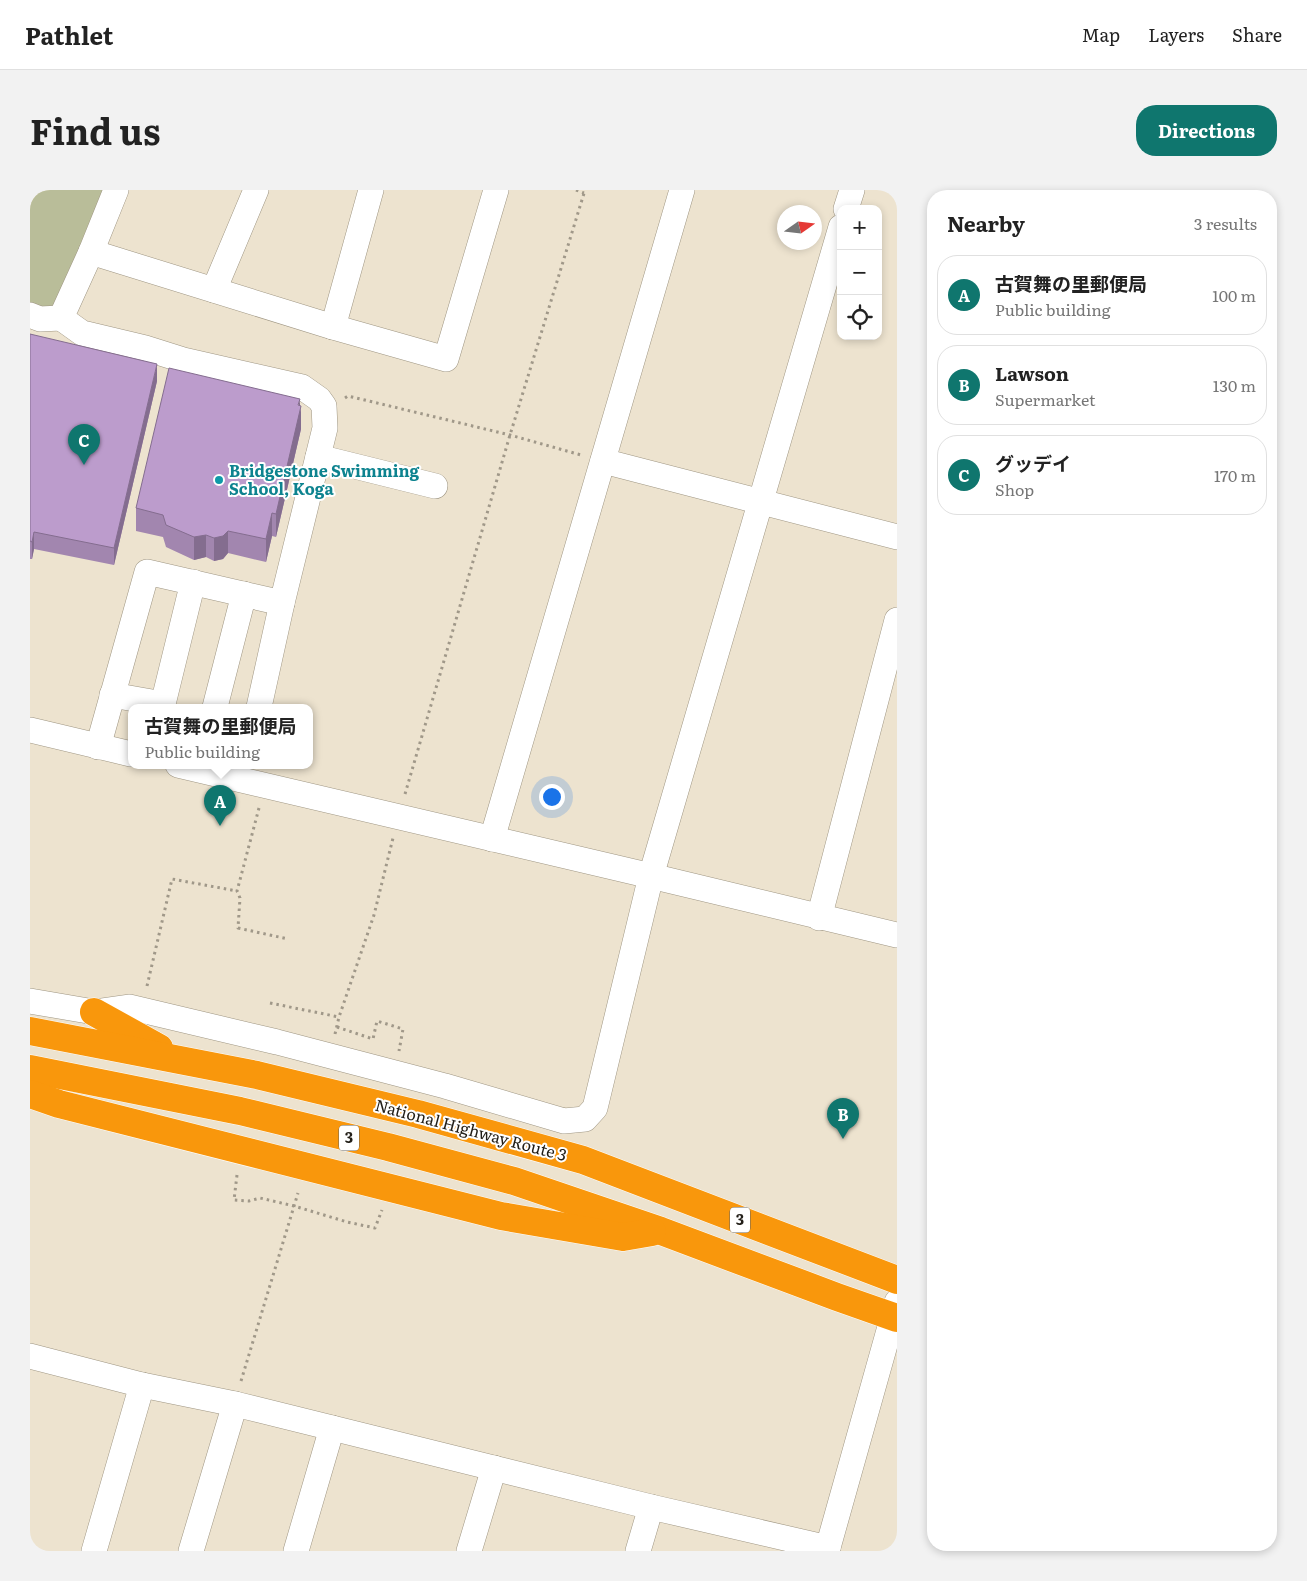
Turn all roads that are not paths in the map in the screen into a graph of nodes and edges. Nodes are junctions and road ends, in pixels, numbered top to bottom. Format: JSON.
{"nodes":[{"id":1,"x":116,"y":190,"type":"edge"},
{"id":2,"x":256,"y":190,"type":"edge"},
{"id":3,"x":371,"y":190,"type":"edge"},
{"id":4,"x":496,"y":190,"type":"edge"},
{"id":5,"x":682,"y":190,"type":"edge"},
{"id":6,"x":852,"y":190,"type":"edge"},
{"id":7,"x":847,"y":205,"type":"edge"},
{"id":8,"x":837,"y":240,"type":"edge"},
{"id":9,"x":91,"y":252,"type":"junction"},
{"id":10,"x":214,"y":290,"type":"junction"},
{"id":11,"x":30,"y":315,"type":"edge"},
{"id":12,"x":61,"y":318,"type":"junction"},
{"id":13,"x":333,"y":326,"type":"junction"},
{"id":14,"x":318,"y":457,"type":"junction"},
{"id":15,"x":603,"y":461,"type":"junction"},
{"id":16,"x":435,"y":486,"type":"dead end"},
{"id":17,"x":759,"y":502,"type":"junction"},
{"id":18,"x":897,"y":537,"type":"edge"},
{"id":19,"x":193,"y":582,"type":"junction"},
{"id":20,"x":244,"y":594,"type":"junction"},
{"id":21,"x":282,"y":603,"type":"junction"},
{"id":22,"x":897,"y":620,"type":"edge"},
{"id":23,"x":112,"y":695,"type":"junction"},
{"id":24,"x":160,"y":704,"type":"edge"},
{"id":25,"x":171,"y":704,"type":"edge"},
{"id":26,"x":216,"y":704,"type":"edge"},
{"id":27,"x":260,"y":704,"type":"edge"},
{"id":28,"x":30,"y":730,"type":"edge"},
{"id":29,"x":98,"y":746,"type":"junction"},
{"id":30,"x":128,"y":753,"type":"edge"},
{"id":31,"x":205,"y":769,"type":"edge"},
{"id":32,"x":252,"y":776,"type":"edge"},
{"id":33,"x":492,"y":839,"type":"junction"},
{"id":34,"x":651,"y":876,"type":"junction"},
{"id":35,"x":819,"y":918,"type":"junction"},
{"id":36,"x":897,"y":936,"type":"edge"},
{"id":37,"x":30,"y":1001,"type":"edge"},
{"id":38,"x":94,"y":1012,"type":"junction"},
{"id":39,"x":30,"y":1031,"type":"edge"},
{"id":40,"x":180,"y":1060,"type":"junction"},
{"id":41,"x":30,"y":1069,"type":"edge"},
{"id":42,"x":30,"y":1094,"type":"edge"},
{"id":43,"x":30,"y":1104,"type":"edge"},
{"id":44,"x":59,"y":1104,"type":"junction"},
{"id":45,"x":661,"y":1231,"type":"junction"},
{"id":46,"x":897,"y":1280,"type":"edge"},
{"id":47,"x":896,"y":1312,"type":"edge"},
{"id":48,"x":30,"y":1356,"type":"edge"},
{"id":49,"x":142,"y":1384,"type":"junction"},
{"id":50,"x":235,"y":1404,"type":"junction"},
{"id":51,"x":332,"y":1428,"type":"junction"},
{"id":52,"x":494,"y":1468,"type":"junction"},
{"id":53,"x":651,"y":1507,"type":"junction"},
{"id":54,"x":828,"y":1550,"type":"edge"},
{"id":55,"x":94,"y":1551,"type":"edge"},
{"id":56,"x":191,"y":1551,"type":"edge"},
{"id":57,"x":296,"y":1551,"type":"edge"},
{"id":58,"x":469,"y":1551,"type":"edge"},
{"id":59,"x":638,"y":1551,"type":"edge"}],
"edges":[{"from":1,"to":9,"type":"street"},
{"from":2,"to":10,"type":"street"},
{"from":3,"to":13,"type":"street"},
{"from":4,"to":13,"type":"street"},
{"from":5,"to":15,"type":"street"},
{"from":6,"to":7,"type":"street"},
{"from":8,"to":17,"type":"street"},
{"from":9,"to":10,"type":"street"},
{"from":9,"to":12,"type":"street"},
{"from":10,"to":13,"type":"street"},
{"from":11,"to":12,"type":"street"},
{"from":12,"to":14,"type":"street"},
{"from":14,"to":16,"type":"street"},
{"from":14,"to":21,"type":"street"},
{"from":15,"to":17,"type":"street"},
{"from":15,"to":33,"type":"street"},
{"from":17,"to":18,"type":"street"},
{"from":17,"to":34,"type":"street"},
{"from":19,"to":20,"type":"street"},
{"from":19,"to":23,"type":"street"},
{"from":19,"to":25,"type":"street"},
{"from":20,"to":21,"type":"street"},
{"from":20,"to":26,"type":"street"},
{"from":21,"to":27,"type":"street"},
{"from":22,"to":35,"type":"street"},
{"from":23,"to":24,"type":"street"},
{"from":23,"to":29,"type":"street"},
{"from":28,"to":29,"type":"street"},
{"from":29,"to":30,"type":"street"},
{"from":31,"to":32,"type":"street"},
{"from":32,"to":33,"type":"street"},
{"from":33,"to":34,"type":"street"},
{"from":34,"to":35,"type":"street"},
{"from":34,"to":38,"type":"street"},
{"from":35,"to":36,"type":"street"},
{"from":37,"to":38,"type":"street"},
{"from":38,"to":40,"type":"highway"},
{"from":39,"to":40,"type":"highway","name":"National Highway Route 3","number":"3"},
{"from":40,"to":46,"type":"highway","name":"National Highway Route 3","number":"3"},
{"from":41,"to":45,"type":"highway","number":"3"},
{"from":42,"to":44,"type":"highway"},
{"from":43,"to":44,"type":"street"},
{"from":44,"to":45,"type":"highway"},
{"from":45,"to":47,"type":"highway","number":"3"},
{"from":47,"to":54,"type":"street"},
{"from":48,"to":49,"type":"street"},
{"from":49,"to":50,"type":"street"},
{"from":49,"to":55,"type":"street"},
{"from":50,"to":51,"type":"street"},
{"from":50,"to":56,"type":"street"},
{"from":51,"to":52,"type":"street"},
{"from":51,"to":57,"type":"street"},
{"from":52,"to":53,"type":"street"},
{"from":52,"to":58,"type":"street"},
{"from":53,"to":54,"type":"street"},
{"from":53,"to":59,"type":"street"}]}
